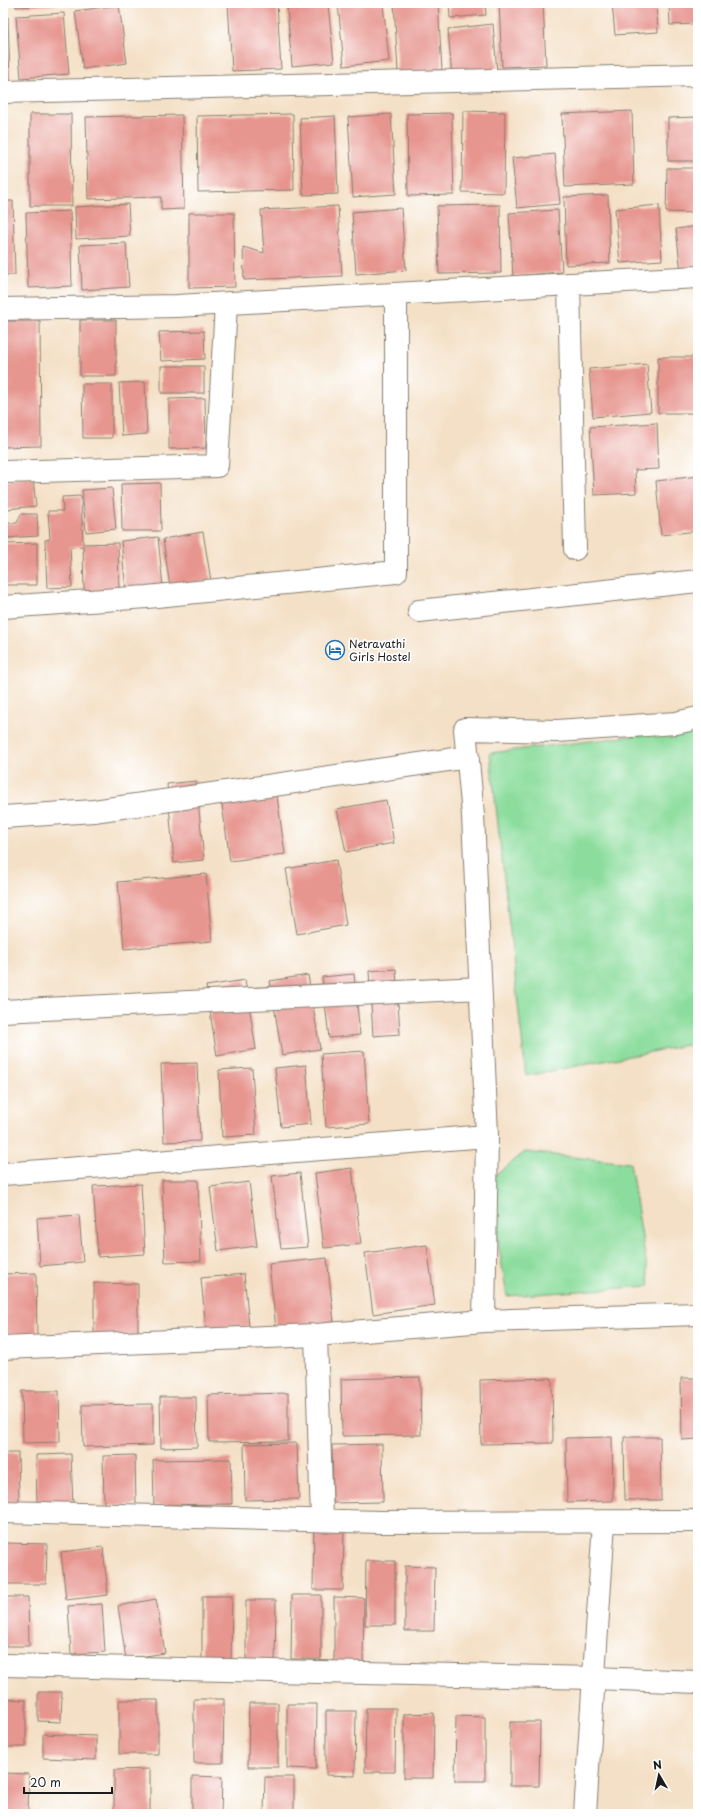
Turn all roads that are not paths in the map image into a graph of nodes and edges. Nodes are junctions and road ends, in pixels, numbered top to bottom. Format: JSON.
{"nodes":[{"id":1,"x":698,"y":75,"type":"edge"},
{"id":2,"x":3,"y":92,"type":"edge"},
{"id":3,"x":698,"y":277,"type":"edge"},
{"id":4,"x":569,"y":284,"type":"junction"},
{"id":5,"x":396,"y":294,"type":"junction"},
{"id":6,"x":226,"y":304,"type":"junction"},
{"id":7,"x":3,"y":308,"type":"edge"},
{"id":8,"x":3,"y":472,"type":"edge"},
{"id":9,"x":575,"y":550,"type":"dead end"},
{"id":10,"x":698,"y":581,"type":"edge"},
{"id":11,"x":3,"y":607,"type":"edge"},
{"id":12,"x":419,"y":611,"type":"dead end"},
{"id":13,"x":698,"y":718,"type":"edge"},
{"id":14,"x":468,"y":757,"type":"junction"},
{"id":15,"x":3,"y":817,"type":"edge"},
{"id":16,"x":480,"y":988,"type":"junction"},
{"id":17,"x":3,"y":1011,"type":"edge"},
{"id":18,"x":487,"y":1136,"type":"junction"},
{"id":19,"x":3,"y":1174,"type":"edge"},
{"id":20,"x":698,"y":1314,"type":"edge"},
{"id":21,"x":484,"y":1321,"type":"junction"},
{"id":22,"x":316,"y":1335,"type":"junction"},
{"id":23,"x":3,"y":1348,"type":"edge"},
{"id":24,"x":3,"y":1512,"type":"edge"},
{"id":25,"x":322,"y":1520,"type":"junction"},
{"id":26,"x":698,"y":1521,"type":"edge"},
{"id":27,"x":604,"y":1522,"type":"junction"},
{"id":28,"x":3,"y":1665,"type":"edge"},
{"id":29,"x":594,"y":1678,"type":"junction"},
{"id":30,"x":698,"y":1682,"type":"edge"},
{"id":31,"x":585,"y":1814,"type":"edge"}],
"edges":[{"from":1,"to":2,"type":"street"},
{"from":3,"to":4,"type":"street"},
{"from":4,"to":5,"type":"street"},
{"from":4,"to":9,"type":"street"},
{"from":5,"to":6,"type":"street"},
{"from":5,"to":11,"type":"street"},
{"from":6,"to":7,"type":"street"},
{"from":6,"to":8,"type":"street"},
{"from":10,"to":12,"type":"street"},
{"from":13,"to":14,"type":"street"},
{"from":14,"to":15,"type":"street"},
{"from":14,"to":16,"type":"street"},
{"from":16,"to":17,"type":"street"},
{"from":16,"to":18,"type":"street"},
{"from":18,"to":19,"type":"street"},
{"from":18,"to":21,"type":"street"},
{"from":20,"to":21,"type":"street"},
{"from":21,"to":22,"type":"street"},
{"from":22,"to":23,"type":"street"},
{"from":22,"to":25,"type":"street"},
{"from":24,"to":25,"type":"street"},
{"from":25,"to":27,"type":"street"},
{"from":26,"to":27,"type":"street"},
{"from":27,"to":29,"type":"street"},
{"from":28,"to":29,"type":"street"},
{"from":29,"to":30,"type":"street"},
{"from":29,"to":31,"type":"street"}]}
